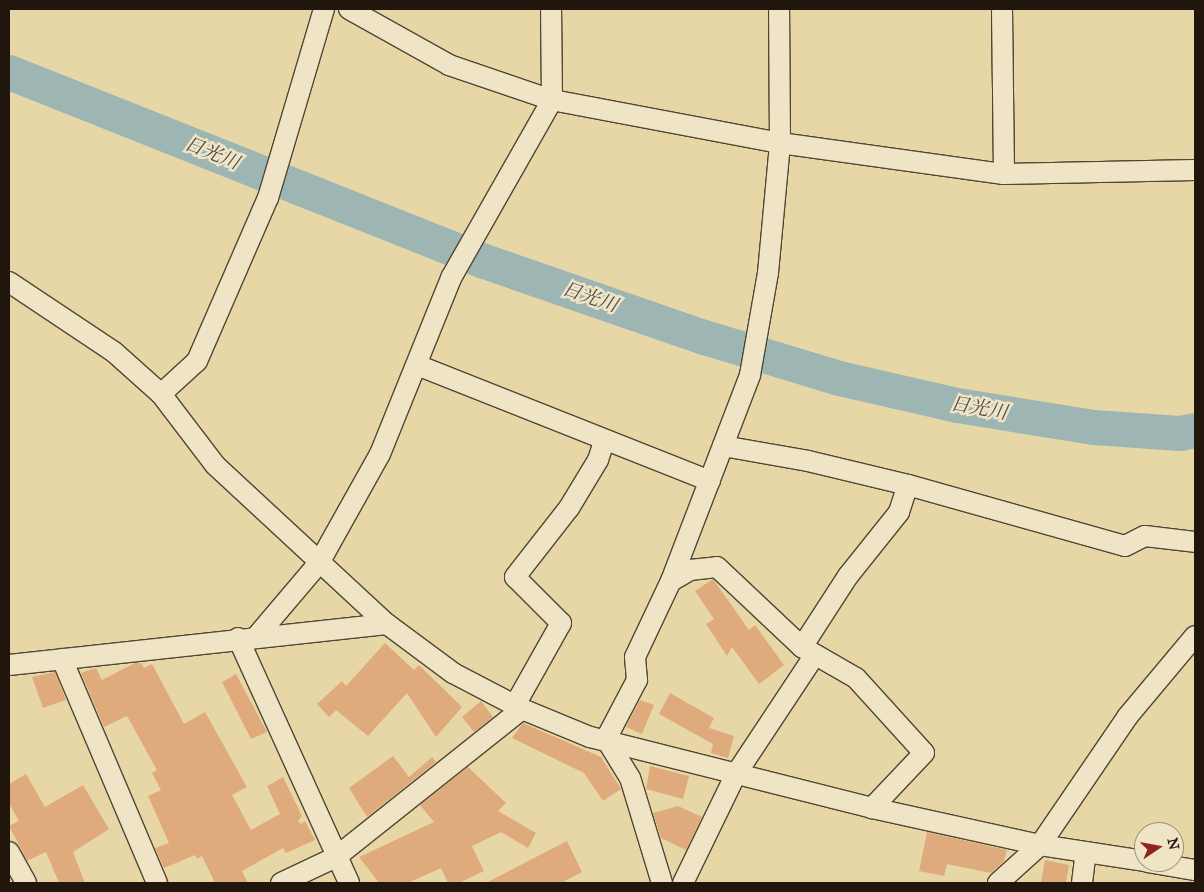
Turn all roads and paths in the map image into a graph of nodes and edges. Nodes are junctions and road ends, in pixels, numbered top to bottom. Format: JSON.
{"nodes":[{"id":1,"x":324,"y":9,"type":"edge"},
{"id":2,"x":349,"y":9,"type":"edge"},
{"id":3,"x":551,"y":9,"type":"edge"},
{"id":4,"x":779,"y":9,"type":"edge"},
{"id":5,"x":1002,"y":9,"type":"edge"},
{"id":6,"x":552,"y":100,"type":"junction"},
{"id":7,"x":780,"y":143,"type":"junction"},
{"id":8,"x":1195,"y":170,"type":"edge"},
{"id":9,"x":1004,"y":174,"type":"junction"},
{"id":10,"x":9,"y":282,"type":"edge"},
{"id":11,"x":417,"y":365,"type":"junction"},
{"id":12,"x":162,"y":394,"type":"junction"},
{"id":13,"x":604,"y":441,"type":"junction"},
{"id":14,"x":723,"y":446,"type":"junction"},
{"id":15,"x":710,"y":481,"type":"junction"},
{"id":16,"x":908,"y":485,"type":"junction"},
{"id":17,"x":1195,"y":542,"type":"edge"},
{"id":18,"x":320,"y":563,"type":"junction"},
{"id":19,"x":670,"y":581,"type":"junction"},
{"id":20,"x":387,"y":624,"type":"junction"},
{"id":21,"x":1195,"y":636,"type":"edge"},
{"id":22,"x":247,"y":637,"type":"junction"},
{"id":23,"x":808,"y":652,"type":"junction"},
{"id":24,"x":62,"y":659,"type":"junction"},
{"id":25,"x":9,"y":664,"type":"edge"},
{"id":26,"x":518,"y":707,"type":"junction"},
{"id":27,"x":606,"y":739,"type":"junction"},
{"id":28,"x":736,"y":774,"type":"junction"},
{"id":29,"x":872,"y":808,"type":"junction"},
{"id":30,"x":1040,"y":845,"type":"junction"},
{"id":31,"x":1086,"y":852,"type":"junction"},
{"id":32,"x":336,"y":857,"type":"junction"},
{"id":33,"x":11,"y":860,"type":"edge"},
{"id":34,"x":1134,"y":860,"type":"edge"},
{"id":35,"x":26,"y":883,"type":"edge"},
{"id":36,"x":157,"y":883,"type":"edge"},
{"id":37,"x":281,"y":883,"type":"edge"},
{"id":38,"x":349,"y":883,"type":"edge"},
{"id":39,"x":662,"y":883,"type":"edge"},
{"id":40,"x":683,"y":883,"type":"edge"},
{"id":41,"x":998,"y":883,"type":"edge"},
{"id":42,"x":1082,"y":883,"type":"edge"}],
"edges":[{"from":1,"to":12,"type":"street"},
{"from":2,"to":6,"type":"street"},
{"from":3,"to":6,"type":"street"},
{"from":4,"to":7,"type":"street"},
{"from":5,"to":9,"type":"street"},
{"from":6,"to":7,"type":"street"},
{"from":6,"to":11,"type":"street"},
{"from":7,"to":9,"type":"street"},
{"from":7,"to":14,"type":"street"},
{"from":8,"to":9,"type":"street"},
{"from":10,"to":12,"type":"street"},
{"from":11,"to":13,"type":"street"},
{"from":11,"to":18,"type":"street"},
{"from":12,"to":18,"type":"street"},
{"from":13,"to":15,"type":"street"},
{"from":13,"to":26,"type":"street"},
{"from":14,"to":15,"type":"street"},
{"from":14,"to":16,"type":"street"},
{"from":15,"to":19,"type":"street"},
{"from":16,"to":17,"type":"street"},
{"from":16,"to":23,"type":"street"},
{"from":18,"to":20,"type":"street"},
{"from":18,"to":22,"type":"street"},
{"from":19,"to":23,"type":"street"},
{"from":19,"to":27,"type":"street"},
{"from":20,"to":22,"type":"street"},
{"from":20,"to":26,"type":"street"},
{"from":21,"to":30,"type":"street"},
{"from":22,"to":24,"type":"street"},
{"from":22,"to":32,"type":"street"},
{"from":23,"to":28,"type":"street"},
{"from":23,"to":29,"type":"street"},
{"from":24,"to":25,"type":"street"},
{"from":24,"to":36,"type":"street"},
{"from":26,"to":27,"type":"street"},
{"from":26,"to":32,"type":"street"},
{"from":27,"to":28,"type":"street"},
{"from":27,"to":39,"type":"street"},
{"from":28,"to":29,"type":"street"},
{"from":28,"to":40,"type":"street"},
{"from":29,"to":30,"type":"street"},
{"from":30,"to":31,"type":"street"},
{"from":30,"to":41,"type":"street"},
{"from":31,"to":34,"type":"street"},
{"from":31,"to":42,"type":"street"},
{"from":32,"to":37,"type":"street"},
{"from":32,"to":38,"type":"street"},
{"from":33,"to":35,"type":"street"}]}
